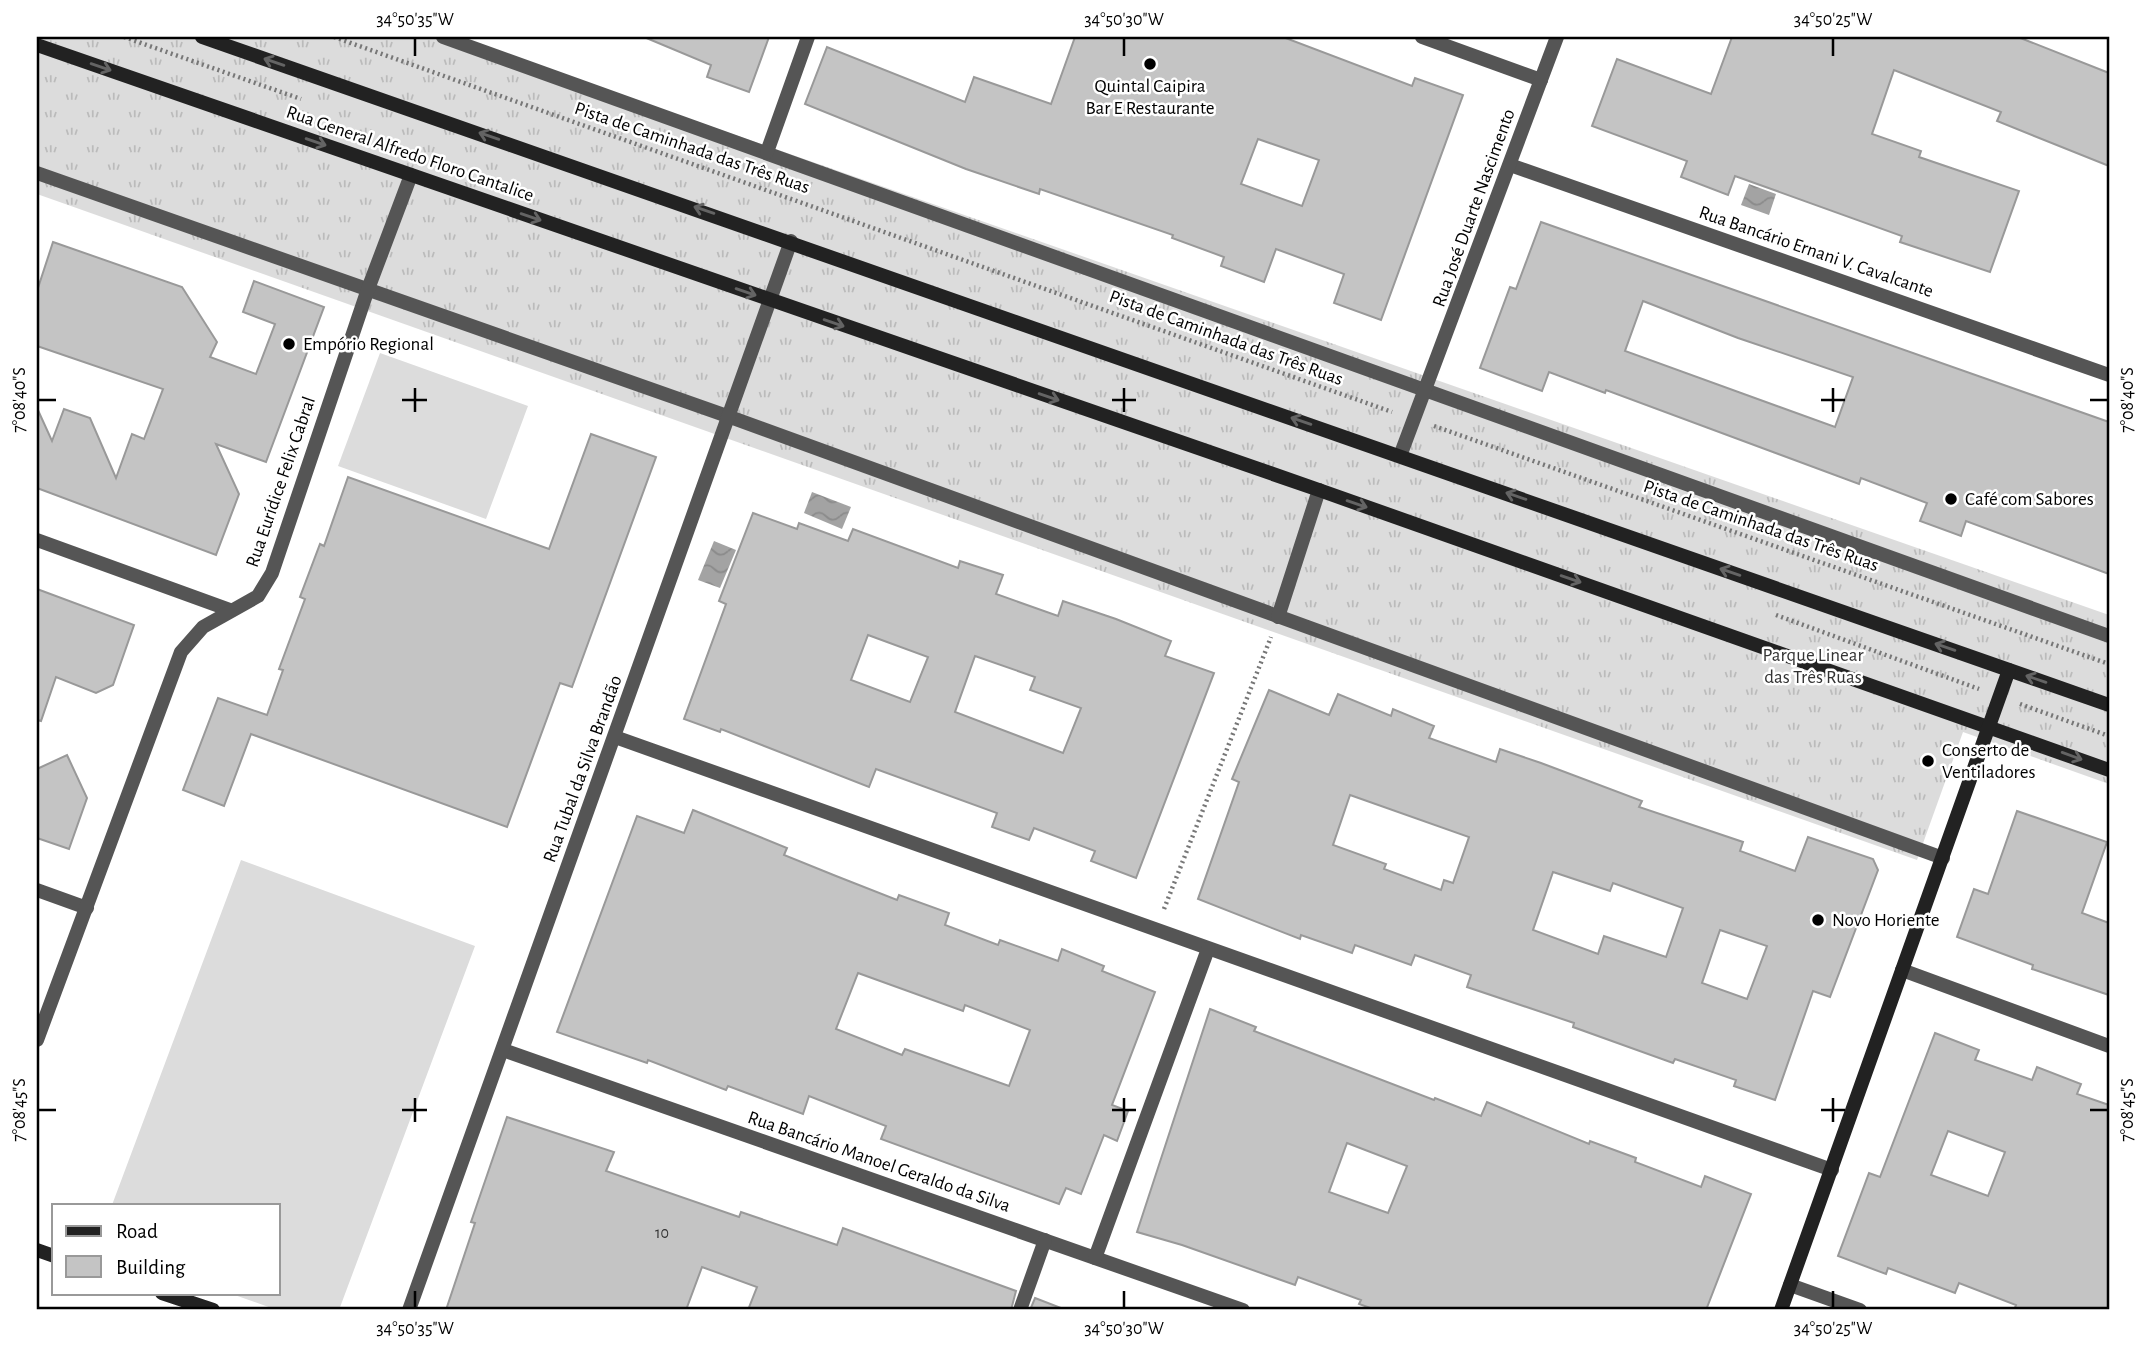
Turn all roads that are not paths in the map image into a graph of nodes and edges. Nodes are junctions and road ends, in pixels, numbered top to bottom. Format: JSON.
{"nodes":[{"id":1,"x":202,"y":37,"type":"edge"},
{"id":2,"x":443,"y":37,"type":"edge"},
{"id":3,"x":808,"y":37,"type":"edge"},
{"id":4,"x":1422,"y":37,"type":"edge"},
{"id":5,"x":1557,"y":37,"type":"edge"},
{"id":6,"x":37,"y":45,"type":"edge"},
{"id":7,"x":1541,"y":80,"type":"junction"},
{"id":8,"x":767,"y":152,"type":"junction"},
{"id":9,"x":1510,"y":165,"type":"junction"},
{"id":10,"x":37,"y":173,"type":"edge"},
{"id":11,"x":411,"y":175,"type":"junction"},
{"id":12,"x":791,"y":241,"type":"junction"},
{"id":13,"x":368,"y":289,"type":"junction"},
{"id":14,"x":769,"y":301,"type":"junction"},
{"id":15,"x":2109,"y":375,"type":"edge"},
{"id":16,"x":1427,"y":392,"type":"junction"},
{"id":17,"x":730,"y":417,"type":"junction"},
{"id":18,"x":1400,"y":456,"type":"junction"},
{"id":19,"x":1319,"y":490,"type":"junction"},
{"id":20,"x":37,"y":540,"type":"edge"},
{"id":21,"x":230,"y":610,"type":"junction"},
{"id":22,"x":1279,"y":617,"type":"junction"},
{"id":23,"x":2109,"y":636,"type":"edge"},
{"id":24,"x":2009,"y":670,"type":"junction"},
{"id":25,"x":2109,"y":705,"type":"edge"},
{"id":26,"x":1988,"y":726,"type":"junction"},
{"id":27,"x":615,"y":737,"type":"junction"},
{"id":28,"x":2109,"y":770,"type":"edge"},
{"id":29,"x":1943,"y":858,"type":"junction"},
{"id":30,"x":37,"y":890,"type":"edge"},
{"id":31,"x":87,"y":908,"type":"junction"},
{"id":32,"x":1208,"y":949,"type":"junction"},
{"id":33,"x":1902,"y":970,"type":"junction"},
{"id":34,"x":37,"y":1040,"type":"edge"},
{"id":35,"x":2109,"y":1046,"type":"edge"},
{"id":36,"x":503,"y":1050,"type":"junction"},
{"id":37,"x":1832,"y":1170,"type":"junction"},
{"id":38,"x":1045,"y":1240,"type":"junction"},
{"id":39,"x":1095,"y":1258,"type":"junction"},
{"id":40,"x":1790,"y":1285,"type":"junction"},
{"id":41,"x":165,"y":1294,"type":"edge"},
{"id":42,"x":213,"y":1310,"type":"edge"},
{"id":43,"x":410,"y":1310,"type":"edge"},
{"id":44,"x":1020,"y":1310,"type":"edge"},
{"id":45,"x":1243,"y":1310,"type":"edge"},
{"id":46,"x":1781,"y":1310,"type":"edge"},
{"id":47,"x":1860,"y":1310,"type":"edge"}],
"edges":[{"from":12,"to":1,"type":"main road","one_way":true},
{"from":2,"to":8,"type":"street"},
{"from":3,"to":8,"type":"street"},
{"from":4,"to":7,"type":"street"},
{"from":5,"to":7,"type":"street","name":"Rua José Duarte Nascimento"},
{"from":6,"to":11,"type":"main road","name":"Rua General Alfredo Floro Cantalice","one_way":true},
{"from":7,"to":9,"type":"street","name":"Rua José Duarte Nascimento"},
{"from":8,"to":16,"type":"street"},
{"from":9,"to":15,"type":"street","name":"Rua Bancário Ernani V. Cavalcante"},
{"from":9,"to":16,"type":"street","name":"Rua José Duarte Nascimento"},
{"from":10,"to":13,"type":"street"},
{"from":11,"to":13,"type":"street","name":"Rua Eurídice Felix Cabral"},
{"from":11,"to":14,"type":"main road","name":"Rua General Alfredo Floro Cantalice","one_way":true},
{"from":12,"to":14,"type":"street","name":"Rua Tubal da Silva Brandão"},
{"from":18,"to":12,"type":"main road","one_way":true},
{"from":13,"to":17,"type":"street"},
{"from":13,"to":21,"type":"street","name":"Rua Eurídice Felix Cabral"},
{"from":14,"to":17,"type":"street","name":"Rua Tubal da Silva Brandão"},
{"from":14,"to":19,"type":"main road","name":"Rua General Alfredo Floro Cantalice","one_way":true},
{"from":16,"to":18,"type":"street","name":"Rua José Duarte Nascimento"},
{"from":16,"to":23,"type":"street"},
{"from":17,"to":22,"type":"street"},
{"from":17,"to":27,"type":"street","name":"Rua Tubal da Silva Brandão"},
{"from":24,"to":18,"type":"main road","one_way":true},
{"from":19,"to":22,"type":"street"},
{"from":19,"to":26,"type":"main road","name":"Rua General Alfredo Floro Cantalice","one_way":true},
{"from":20,"to":21,"type":"street"},
{"from":21,"to":31,"type":"street","name":"Rua Eurídice Felix Cabral"},
{"from":22,"to":29,"type":"street"},
{"from":25,"to":24,"type":"main road","one_way":true},
{"from":24,"to":26,"type":"main road"},
{"from":26,"to":28,"type":"main road","name":"Rua General Alfredo Floro Cantalice","one_way":true},
{"from":26,"to":29,"type":"main road"},
{"from":27,"to":32,"type":"street"},
{"from":27,"to":36,"type":"street","name":"Rua Tubal da Silva Brandão"},
{"from":29,"to":33,"type":"main road"},
{"from":30,"to":31,"type":"street"},
{"from":31,"to":34,"type":"street","name":"Rua Eurídice Felix Cabral"},
{"from":32,"to":37,"type":"street"},
{"from":32,"to":39,"type":"street"},
{"from":33,"to":35,"type":"street"},
{"from":33,"to":37,"type":"main road"},
{"from":36,"to":38,"type":"street","name":"Rua Bancário Manoel Geraldo da Silva"},
{"from":36,"to":43,"type":"street","name":"Rua Tubal da Silva Brandão"},
{"from":37,"to":40,"type":"main road"},
{"from":38,"to":39,"type":"street","name":"Rua Bancário Manoel Geraldo da Silva"},
{"from":38,"to":44,"type":"street"},
{"from":39,"to":45,"type":"street","name":"Rua Bancário Manoel Geraldo da Silva"},
{"from":40,"to":46,"type":"main road"},
{"from":40,"to":47,"type":"street"},
{"from":41,"to":42,"type":"main road"}]}
